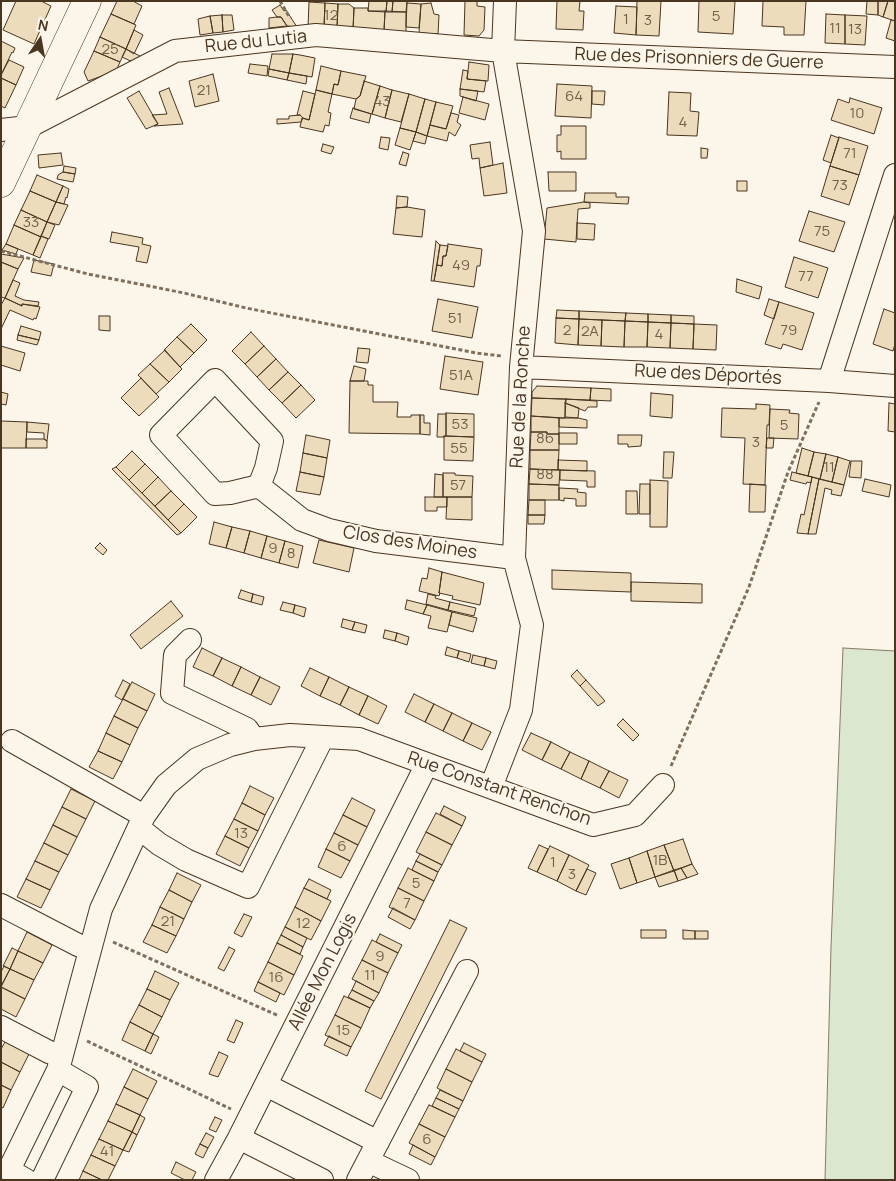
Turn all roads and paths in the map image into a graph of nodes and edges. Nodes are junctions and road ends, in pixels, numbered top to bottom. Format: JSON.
{"nodes":[{"id":1,"x":87,"y":1,"type":"edge"},
{"id":2,"x":505,"y":1,"type":"edge"},
{"id":3,"x":503,"y":51,"type":"junction"},
{"id":4,"x":895,"y":67,"type":"edge"},
{"id":5,"x":14,"y":129,"type":"edge"},
{"id":6,"x":895,"y":175,"type":"edge"},
{"id":7,"x":1,"y":183,"type":"edge"},
{"id":8,"x":1,"y":251,"type":"edge"},
{"id":9,"x":521,"y":363,"type":"junction"},
{"id":10,"x":829,"y":381,"type":"junction"},
{"id":11,"x":895,"y":386,"type":"edge"},
{"id":12,"x":259,"y":486,"type":"junction"},
{"id":13,"x":514,"y":558,"type":"junction"},
{"id":14,"x":190,"y":640,"type":"dead end"},
{"id":15,"x":322,"y":737,"type":"junction"},
{"id":16,"x":254,"y":739,"type":"junction"},
{"id":17,"x":12,"y":741,"type":"dead end"},
{"id":18,"x":427,"y":764,"type":"junction"},
{"id":19,"x":663,"y":785,"type":"joint"},
{"id":20,"x":491,"y":787,"type":"junction"},
{"id":21,"x":142,"y":822,"type":"junction"},
{"id":22,"x":1,"y":906,"type":"edge"},
{"id":23,"x":92,"y":941,"type":"junction"},
{"id":24,"x":467,"y":971,"type":"dead end"},
{"id":25,"x":296,"y":1024,"type":"junction"},
{"id":26,"x":1,"y":1027,"type":"edge"},
{"id":27,"x":68,"y":1031,"type":"junction"},
{"id":28,"x":60,"y":1063,"type":"junction"},
{"id":29,"x":266,"y":1086,"type":"junction"},
{"id":30,"x":249,"y":1118,"type":"junction"},
{"id":31,"x":239,"y":1138,"type":"junction"},
{"id":32,"x":368,"y":1161,"type":"edge"},
{"id":33,"x":26,"y":1180,"type":"edge"},
{"id":34,"x":42,"y":1180,"type":"edge"},
{"id":35,"x":216,"y":1180,"type":"edge"},
{"id":36,"x":322,"y":1180,"type":"edge"},
{"id":37,"x":408,"y":1180,"type":"edge"}],
"edges":[{"from":1,"to":5,"type":"main road"},
{"from":2,"to":3,"type":"street","name":"Rue de la Ronche"},
{"from":3,"to":4,"type":"street","name":"Rue des Prisonniers de Guerre"},
{"from":3,"to":5,"type":"street","name":"Rue du Lutia"},
{"from":3,"to":9,"type":"street","name":"Rue de la Ronche"},
{"from":5,"to":7,"type":"main road"},
{"from":6,"to":10,"type":"street"},
{"from":8,"to":9,"type":"path"},
{"from":9,"to":10,"type":"street","name":"Rue des Déportés"},
{"from":9,"to":13,"type":"street","name":"Rue de la Ronche"},
{"from":10,"to":11,"type":"street","name":"Rue des Déportés"},
{"from":10,"to":19,"type":"path"},
{"from":12,"to":12,"type":"street"},
{"from":12,"to":13,"type":"street","name":"Clos des Moines"},
{"from":13,"to":20,"type":"street","name":"Rue de la Ronche"},
{"from":14,"to":16,"type":"street"},
{"from":15,"to":16,"type":"street","name":"Rue Constant Renchon"},
{"from":15,"to":18,"type":"street","name":"Rue Constant Renchon"},
{"from":15,"to":21,"type":"street"},
{"from":16,"to":21,"type":"street","name":"Rue Constant Renchon"},
{"from":17,"to":21,"type":"street"},
{"from":18,"to":20,"type":"street","name":"Rue Constant Renchon"},
{"from":18,"to":25,"type":"street","name":"Allée Mon Logis"},
{"from":19,"to":20,"type":"street","name":"Rue Constant Renchon"},
{"from":21,"to":23,"type":"street","name":"Rue Constant Renchon"},
{"from":22,"to":23,"type":"street"},
{"from":23,"to":25,"type":"path"},
{"from":23,"to":27,"type":"street","name":"Rue Constant Renchon"},
{"from":24,"to":32,"type":"street"},
{"from":25,"to":29,"type":"street","name":"Allée Mon Logis"},
{"from":26,"to":28,"type":"street"},
{"from":27,"to":28,"type":"street","name":"Rue Constant Renchon"},
{"from":27,"to":30,"type":"path"},
{"from":28,"to":33,"type":"street","name":"Rue Constant Renchon"},
{"from":28,"to":34,"type":"street"},
{"from":29,"to":30,"type":"street","name":"Allée Mon Logis"},
{"from":29,"to":32,"type":"street"},
{"from":30,"to":31,"type":"street","name":"Allée Mon Logis"},
{"from":31,"to":35,"type":"street","name":"Allée Mon Logis"},
{"from":31,"to":36,"type":"street"},
{"from":32,"to":37,"type":"street"}]}
